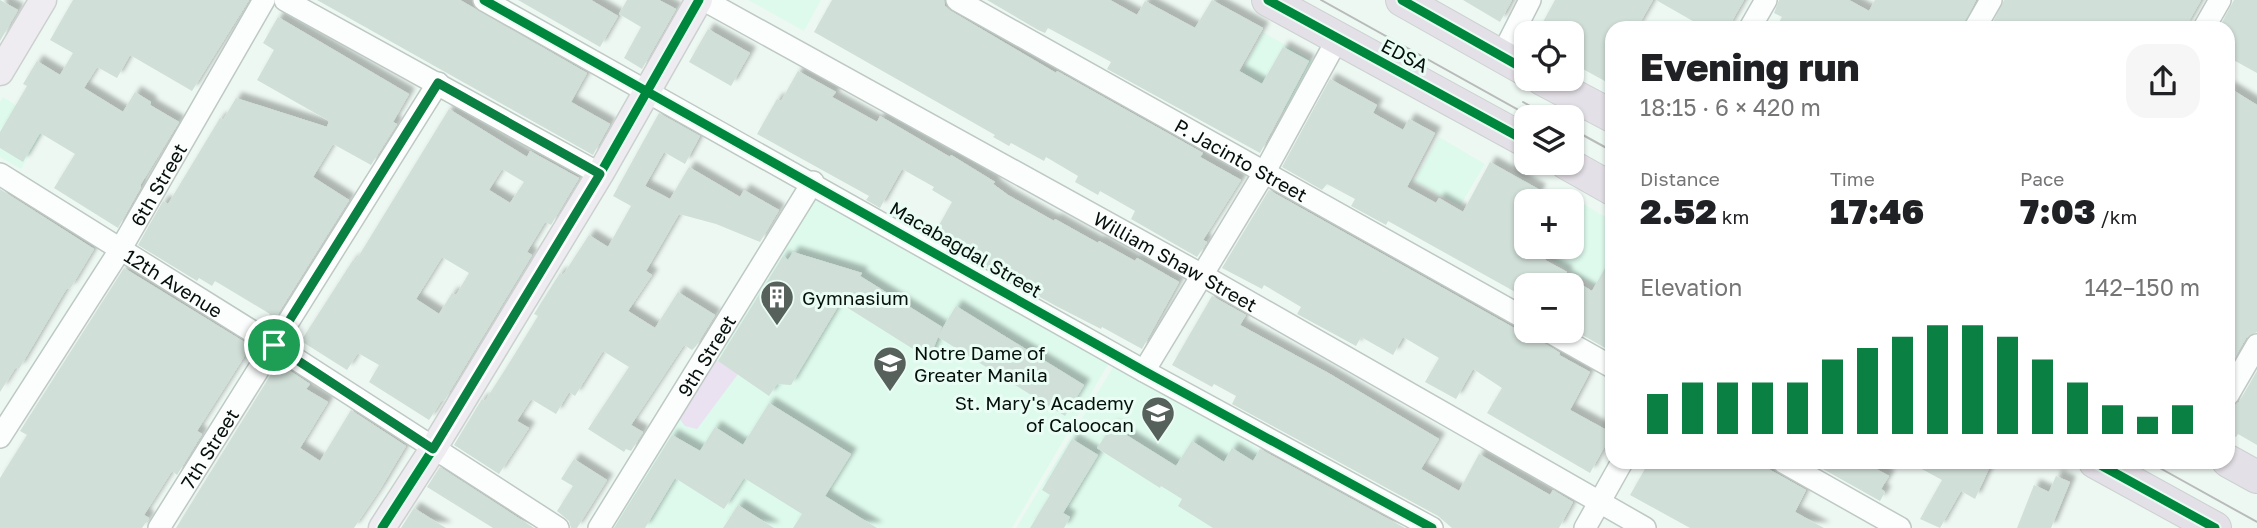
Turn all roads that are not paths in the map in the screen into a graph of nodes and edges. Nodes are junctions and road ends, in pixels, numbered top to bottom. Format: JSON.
{"nodes":[{"id":1,"x":264,"y":0,"type":"edge"},
{"id":2,"x":285,"y":0,"type":"edge"},
{"id":3,"x":484,"y":0,"type":"edge"},
{"id":4,"x":702,"y":0,"type":"edge"},
{"id":5,"x":957,"y":0,"type":"edge"},
{"id":6,"x":1268,"y":0,"type":"edge"},
{"id":7,"x":1402,"y":0,"type":"edge"},
{"id":8,"x":1530,"y":0,"type":"edge"},
{"id":9,"x":1766,"y":0,"type":"edge"},
{"id":10,"x":1991,"y":0,"type":"edge"},
{"id":11,"x":2220,"y":0,"type":"edge"},
{"id":12,"x":34,"y":3,"type":"edge"},
{"id":13,"x":1754,"y":21,"type":"edge"},
{"id":14,"x":1979,"y":21,"type":"edge"},
{"id":15,"x":2208,"y":21,"type":"edge"},
{"id":16,"x":1338,"y":38,"type":"junction"},
{"id":17,"x":1513,"y":63,"type":"edge"},
{"id":18,"x":0,"y":72,"type":"edge"},
{"id":19,"x":438,"y":83,"type":"junction"},
{"id":20,"x":646,"y":91,"type":"junction"},
{"id":21,"x":1565,"y":91,"type":"edge"},
{"id":22,"x":1605,"y":112,"type":"edge"},
{"id":23,"x":1514,"y":134,"type":"edge"},
{"id":24,"x":1264,"y":173,"type":"junction"},
{"id":25,"x":1584,"y":173,"type":"edge"},
{"id":26,"x":0,"y":174,"type":"edge"},
{"id":27,"x":600,"y":174,"type":"junction"},
{"id":28,"x":813,"y":183,"type":"junction"},
{"id":29,"x":1605,"y":185,"type":"edge"},
{"id":30,"x":120,"y":250,"type":"junction"},
{"id":31,"x":1202,"y":275,"type":"junction"},
{"id":32,"x":1514,"y":312,"type":"edge"},
{"id":33,"x":1570,"y":343,"type":"edge"},
{"id":34,"x":274,"y":345,"type":"junction"},
{"id":35,"x":2257,"y":345,"type":"edge"},
{"id":36,"x":1605,"y":362,"type":"edge"},
{"id":37,"x":1144,"y":370,"type":"junction"},
{"id":38,"x":2235,"y":383,"type":"edge"},
{"id":39,"x":0,"y":437,"type":"edge"},
{"id":40,"x":433,"y":449,"type":"junction"},
{"id":41,"x":2235,"y":465,"type":"edge"},
{"id":42,"x":1618,"y":469,"type":"edge"},
{"id":43,"x":1795,"y":469,"type":"edge"},
{"id":44,"x":2108,"y":469,"type":"edge"},
{"id":45,"x":2257,"y":477,"type":"edge"},
{"id":46,"x":1600,"y":502,"type":"junction"},
{"id":47,"x":159,"y":528,"type":"edge"},
{"id":48,"x":382,"y":528,"type":"edge"},
{"id":49,"x":558,"y":528,"type":"edge"},
{"id":50,"x":598,"y":528,"type":"edge"},
{"id":51,"x":1432,"y":528,"type":"edge"},
{"id":52,"x":1585,"y":528,"type":"edge"},
{"id":53,"x":1645,"y":528,"type":"edge"},
{"id":54,"x":1900,"y":528,"type":"edge"},
{"id":55,"x":2215,"y":528,"type":"edge"}],
"edges":[{"from":1,"to":30,"type":"street","name":"6th Street"},
{"from":2,"to":19,"type":"street"},
{"from":3,"to":20,"type":"street","name":"Macabagdal Street"},
{"from":4,"to":20,"type":"main road"},
{"from":4,"to":31,"type":"street","name":"William Shaw Street"},
{"from":5,"to":24,"type":"street","name":"P. Jacinto Street"},
{"from":6,"to":16,"type":"highway","name":"EDSA"},
{"from":7,"to":17,"type":"highway"},
{"from":8,"to":17,"type":"street"},
{"from":9,"to":13,"type":"street"},
{"from":10,"to":14,"type":"street"},
{"from":11,"to":15,"type":"street"},
{"from":12,"to":18,"type":"main road"},
{"from":16,"to":23,"type":"highway","name":"EDSA"},
{"from":16,"to":24,"type":"street"},
{"from":19,"to":27,"type":"street"},
{"from":19,"to":34,"type":"street","name":"7th Street"},
{"from":20,"to":27,"type":"main road"},
{"from":20,"to":28,"type":"street","name":"Macabagdal Street"},
{"from":21,"to":22,"type":"highway"},
{"from":24,"to":31,"type":"street"},
{"from":24,"to":32,"type":"street","name":"P. Jacinto Street"},
{"from":25,"to":29,"type":"highway"},
{"from":26,"to":30,"type":"street","name":"12th Avenue"},
{"from":27,"to":40,"type":"main road"},
{"from":28,"to":37,"type":"street","name":"Macabagdal Street"},
{"from":28,"to":50,"type":"street","name":"9th Street"},
{"from":30,"to":34,"type":"street","name":"12th Avenue"},
{"from":30,"to":39,"type":"street","name":"6th Street"},
{"from":31,"to":37,"type":"street"},
{"from":31,"to":46,"type":"street","name":"William Shaw Street"},
{"from":33,"to":36,"type":"street"},
{"from":34,"to":40,"type":"street","name":"12th Avenue"},
{"from":34,"to":47,"type":"street","name":"7th Street"},
{"from":35,"to":38,"type":"street"},
{"from":37,"to":51,"type":"street","name":"Macabagdal Street"},
{"from":40,"to":48,"type":"main road"},
{"from":40,"to":49,"type":"street","name":"12th Avenue"},
{"from":41,"to":45,"type":"highway"},
{"from":42,"to":46,"type":"street"},
{"from":43,"to":54,"type":"street"},
{"from":44,"to":55,"type":"highway"},
{"from":46,"to":52,"type":"street"},
{"from":46,"to":53,"type":"street","name":"William Shaw Street"}]}
